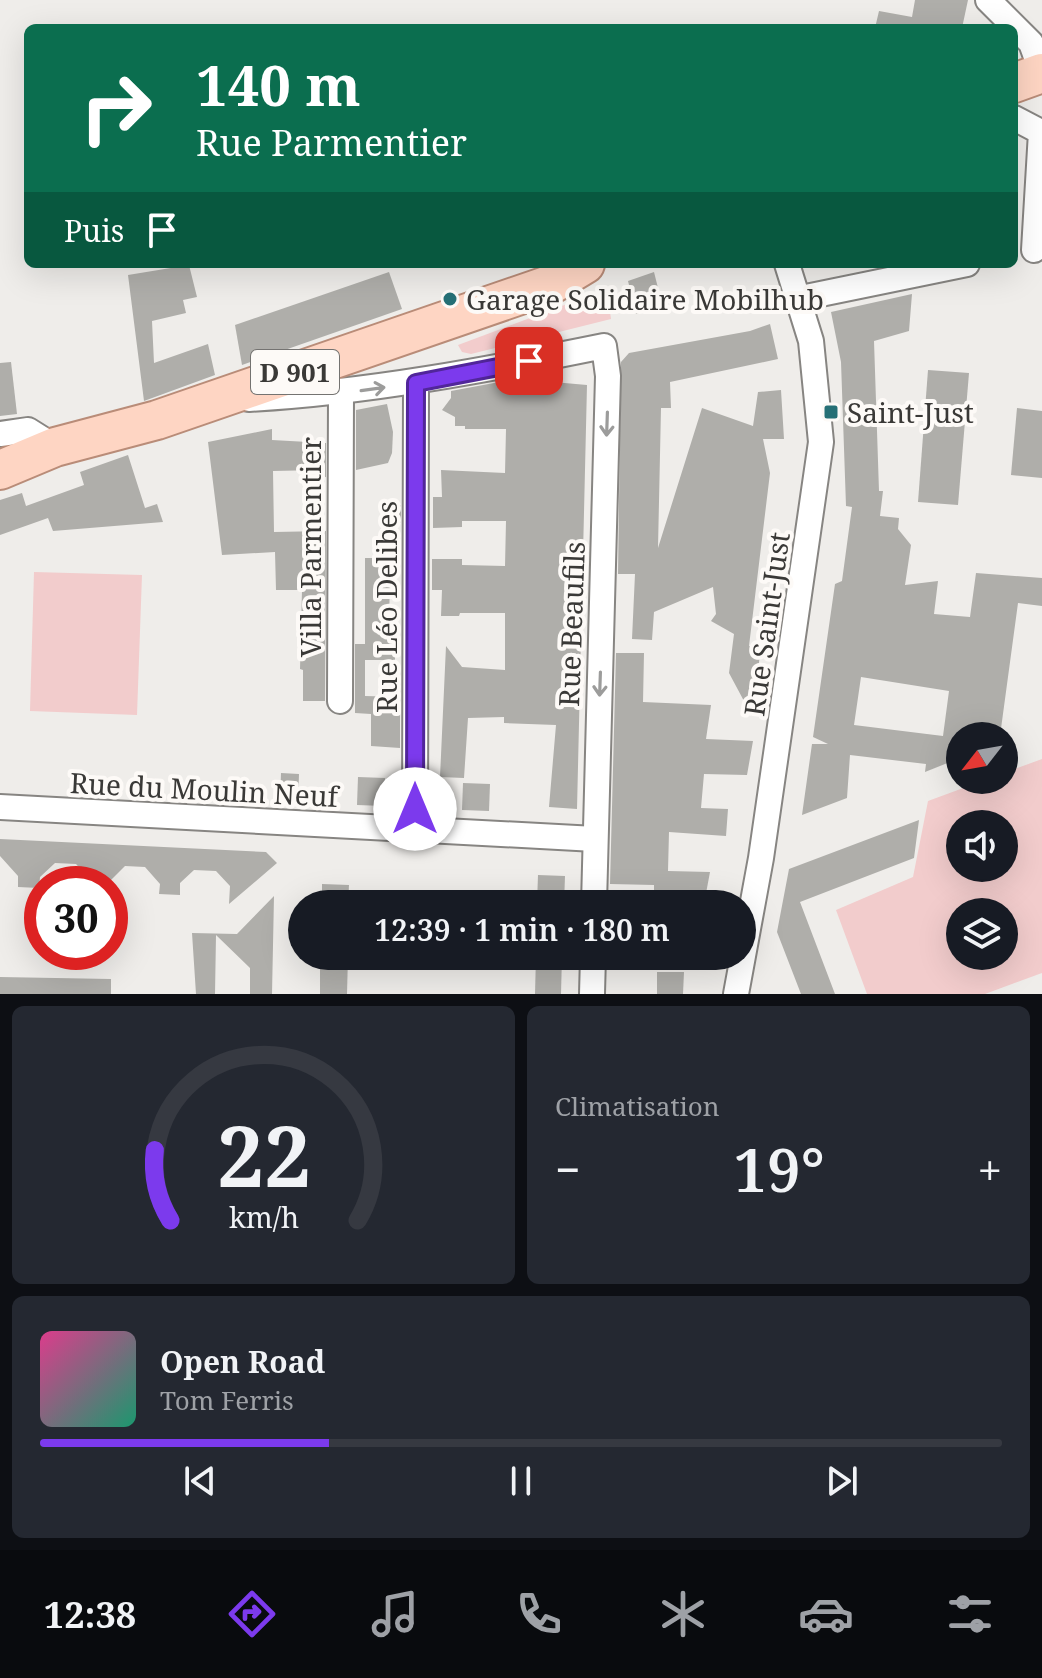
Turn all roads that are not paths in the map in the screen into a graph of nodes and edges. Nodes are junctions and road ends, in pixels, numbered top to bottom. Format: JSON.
{"nodes":[{"id":1,"x":988,"y":0,"type":"edge"},
{"id":2,"x":1012,"y":24,"type":"edge"},
{"id":3,"x":1018,"y":30,"type":"edge"},
{"id":4,"x":1042,"y":73,"type":"edge"},
{"id":5,"x":1018,"y":82,"type":"edge"},
{"id":6,"x":1018,"y":120,"type":"edge"},
{"id":7,"x":1030,"y":251,"type":"edge"},
{"id":8,"x":578,"y":268,"type":"edge"},
{"id":9,"x":789,"y":268,"type":"edge"},
{"id":10,"x":947,"y":268,"type":"edge"},
{"id":11,"x":801,"y":298,"type":"junction"},
{"id":12,"x":416,"y":383,"type":"junction"},
{"id":13,"x":341,"y":394,"type":"junction"},
{"id":14,"x":211,"y":402,"type":"junction"},
{"id":15,"x":0,"y":434,"type":"edge"},
{"id":16,"x":55,"y":447,"type":"junction"},
{"id":17,"x":0,"y":470,"type":"edge"},
{"id":18,"x":340,"y":701,"type":"dead end"},
{"id":19,"x":0,"y":807,"type":"edge"},
{"id":20,"x":415,"y":831,"type":"junction"},
{"id":21,"x":595,"y":839,"type":"junction"},
{"id":22,"x":594,"y":890,"type":"edge"},
{"id":23,"x":593,"y":970,"type":"edge"},
{"id":24,"x":592,"y":994,"type":"edge"},
{"id":25,"x":736,"y":994,"type":"edge"}],
"edges":[{"from":1,"to":2,"type":"street"},
{"from":3,"to":4,"type":"street"},
{"from":4,"to":5,"type":"main road"},
{"from":6,"to":7,"type":"street"},
{"from":8,"to":14,"type":"main road","number":"D 901"},
{"from":9,"to":11,"type":"street","name":"Rue Saint-Just"},
{"from":10,"to":11,"type":"street"},
{"from":11,"to":25,"type":"street","name":"Rue Saint-Just"},
{"from":13,"to":12,"type":"street","one_way":true},
{"from":12,"to":20,"type":"street","name":"Rue Léo Delibes"},
{"from":12,"to":21,"type":"street","name":"Rue Beaufils","one_way":true},
{"from":13,"to":14,"type":"street"},
{"from":13,"to":18,"type":"street","name":"Villa Parmentier"},
{"from":14,"to":16,"type":"main road","number":"D 901"},
{"from":15,"to":16,"type":"street"},
{"from":16,"to":17,"type":"main road","number":"D 901"},
{"from":19,"to":20,"type":"street","name":"Rue du Moulin Neuf"},
{"from":20,"to":21,"type":"street","name":"Rue du Moulin Neuf"},
{"from":21,"to":22,"type":"street","name":"Rue Beaufils"},
{"from":23,"to":24,"type":"street"}]}
